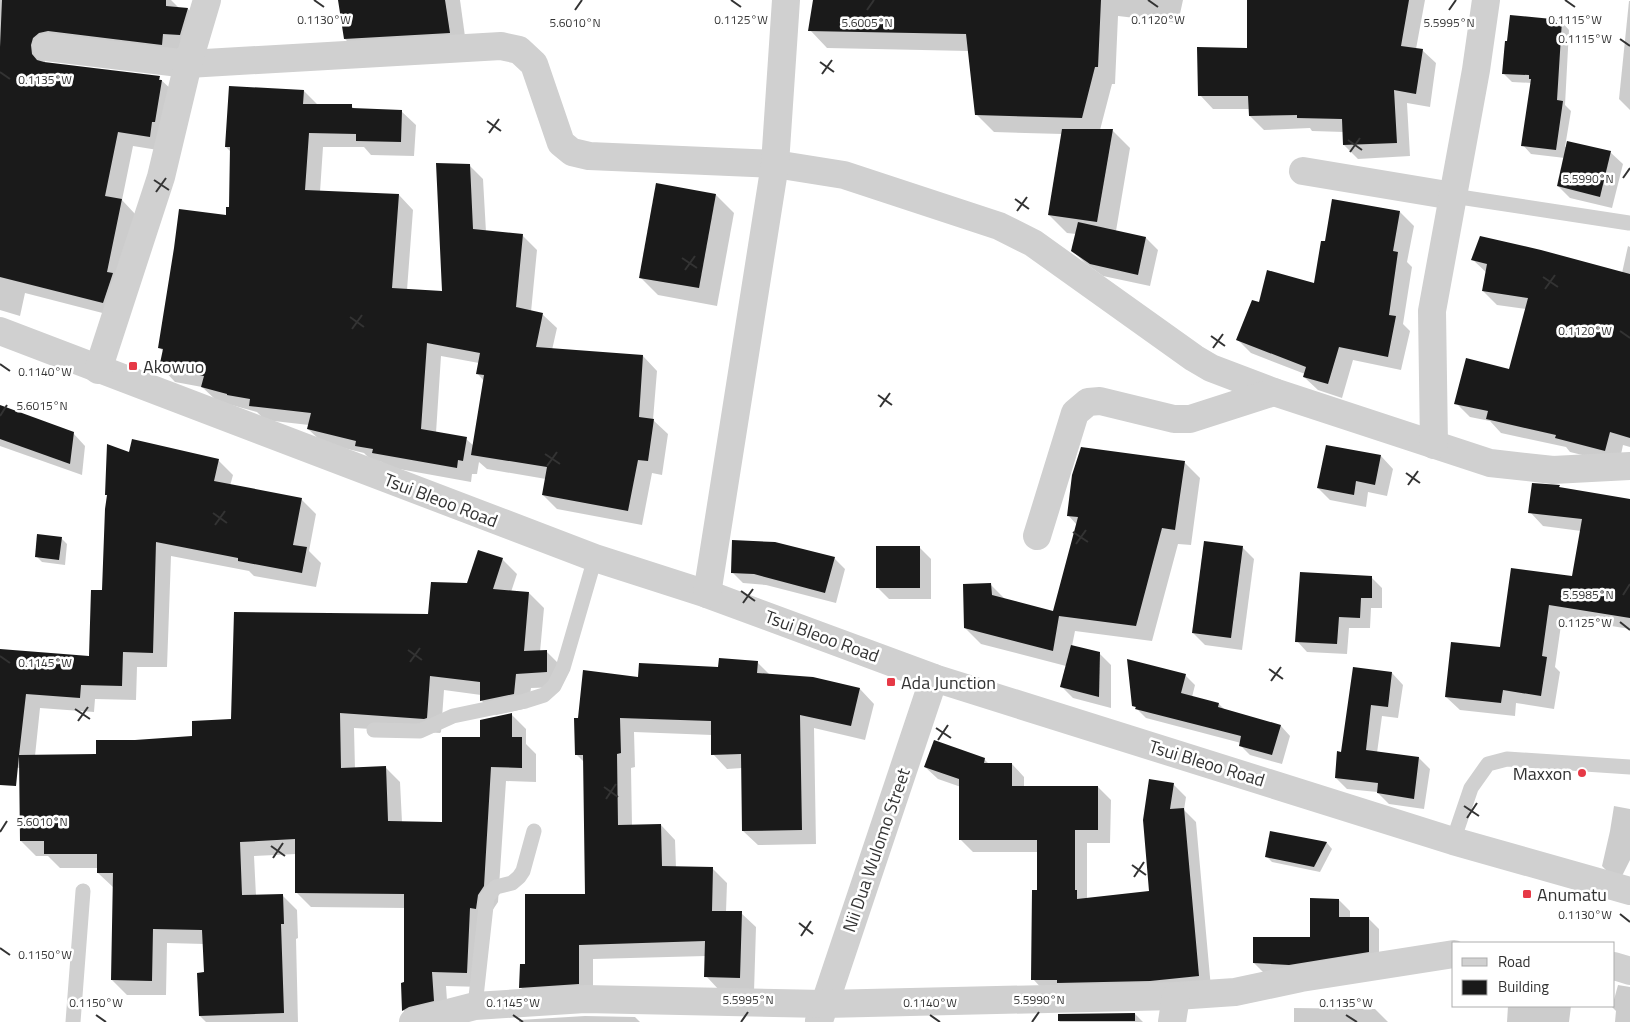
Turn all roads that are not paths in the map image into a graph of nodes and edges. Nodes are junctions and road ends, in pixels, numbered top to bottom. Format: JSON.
{"nodes":[{"id":1,"x":208,"y":0,"type":"edge"},
{"id":2,"x":786,"y":0,"type":"edge"},
{"id":3,"x":1486,"y":0,"type":"edge"},
{"id":4,"x":46,"y":47,"type":"dead end"},
{"id":5,"x":188,"y":64,"type":"junction"},
{"id":6,"x":775,"y":164,"type":"junction"},
{"id":7,"x":1303,"y":171,"type":"dead end"},
{"id":8,"x":1453,"y":196,"type":"junction"},
{"id":9,"x":1629,"y":223,"type":"edge"},
{"id":10,"x":0,"y":332,"type":"edge"},
{"id":11,"x":98,"y":370,"type":"junction"},
{"id":12,"x":1274,"y":392,"type":"junction"},
{"id":13,"x":1434,"y":445,"type":"junction"},
{"id":14,"x":1630,"y":466,"type":"edge"},
{"id":15,"x":1037,"y":536,"type":"dead end"},
{"id":16,"x":594,"y":558,"type":"junction"},
{"id":17,"x":707,"y":594,"type":"junction"},
{"id":18,"x":934,"y":678,"type":"junction"},
{"id":19,"x":374,"y":730,"type":"dead end"},
{"id":20,"x":1630,"y":767,"type":"edge"},
{"id":21,"x":534,"y":831,"type":"dead end"},
{"id":22,"x":1453,"y":841,"type":"junction"},
{"id":23,"x":83,"y":891,"type":"dead end"},
{"id":24,"x":1630,"y":891,"type":"edge"},
{"id":25,"x":1452,"y":954,"type":"edge"},
{"id":26,"x":1615,"y":966,"type":"edge"},
{"id":27,"x":1630,"y":971,"type":"edge"},
{"id":28,"x":475,"y":1006,"type":"junction"},
{"id":29,"x":1174,"y":1009,"type":"edge"},
{"id":30,"x":821,"y":1013,"type":"edge"},
{"id":31,"x":73,"y":1022,"type":"edge"},
{"id":32,"x":413,"y":1022,"type":"edge"}],
"edges":[{"from":1,"to":5,"type":"street"},
{"from":2,"to":6,"type":"street"},
{"from":3,"to":8,"type":"street"},
{"from":4,"to":5,"type":"street"},
{"from":5,"to":6,"type":"street"},
{"from":5,"to":11,"type":"street"},
{"from":6,"to":12,"type":"street"},
{"from":6,"to":17,"type":"street"},
{"from":7,"to":8,"type":"street"},
{"from":8,"to":9,"type":"lane"},
{"from":8,"to":13,"type":"street"},
{"from":10,"to":11,"type":"street","name":"Tsui Bleoo Road"},
{"from":11,"to":16,"type":"street","name":"Tsui Bleoo Road"},
{"from":12,"to":13,"type":"street"},
{"from":12,"to":15,"type":"street"},
{"from":13,"to":14,"type":"street"},
{"from":16,"to":17,"type":"street","name":"Tsui Bleoo Road"},
{"from":16,"to":19,"type":"lane"},
{"from":17,"to":18,"type":"street","name":"Tsui Bleoo Road"},
{"from":18,"to":22,"type":"street","name":"Tsui Bleoo Road"},
{"from":18,"to":30,"type":"street","name":"Nii Dua Wulomo Street"},
{"from":20,"to":22,"type":"lane"},
{"from":21,"to":28,"type":"lane"},
{"from":22,"to":24,"type":"street","name":"Tsui Bleoo Road"},
{"from":23,"to":31,"type":"lane"},
{"from":25,"to":29,"type":"street"},
{"from":26,"to":27,"type":"street"},
{"from":28,"to":30,"type":"street"},
{"from":28,"to":32,"type":"street"},
{"from":29,"to":30,"type":"street"}]}
